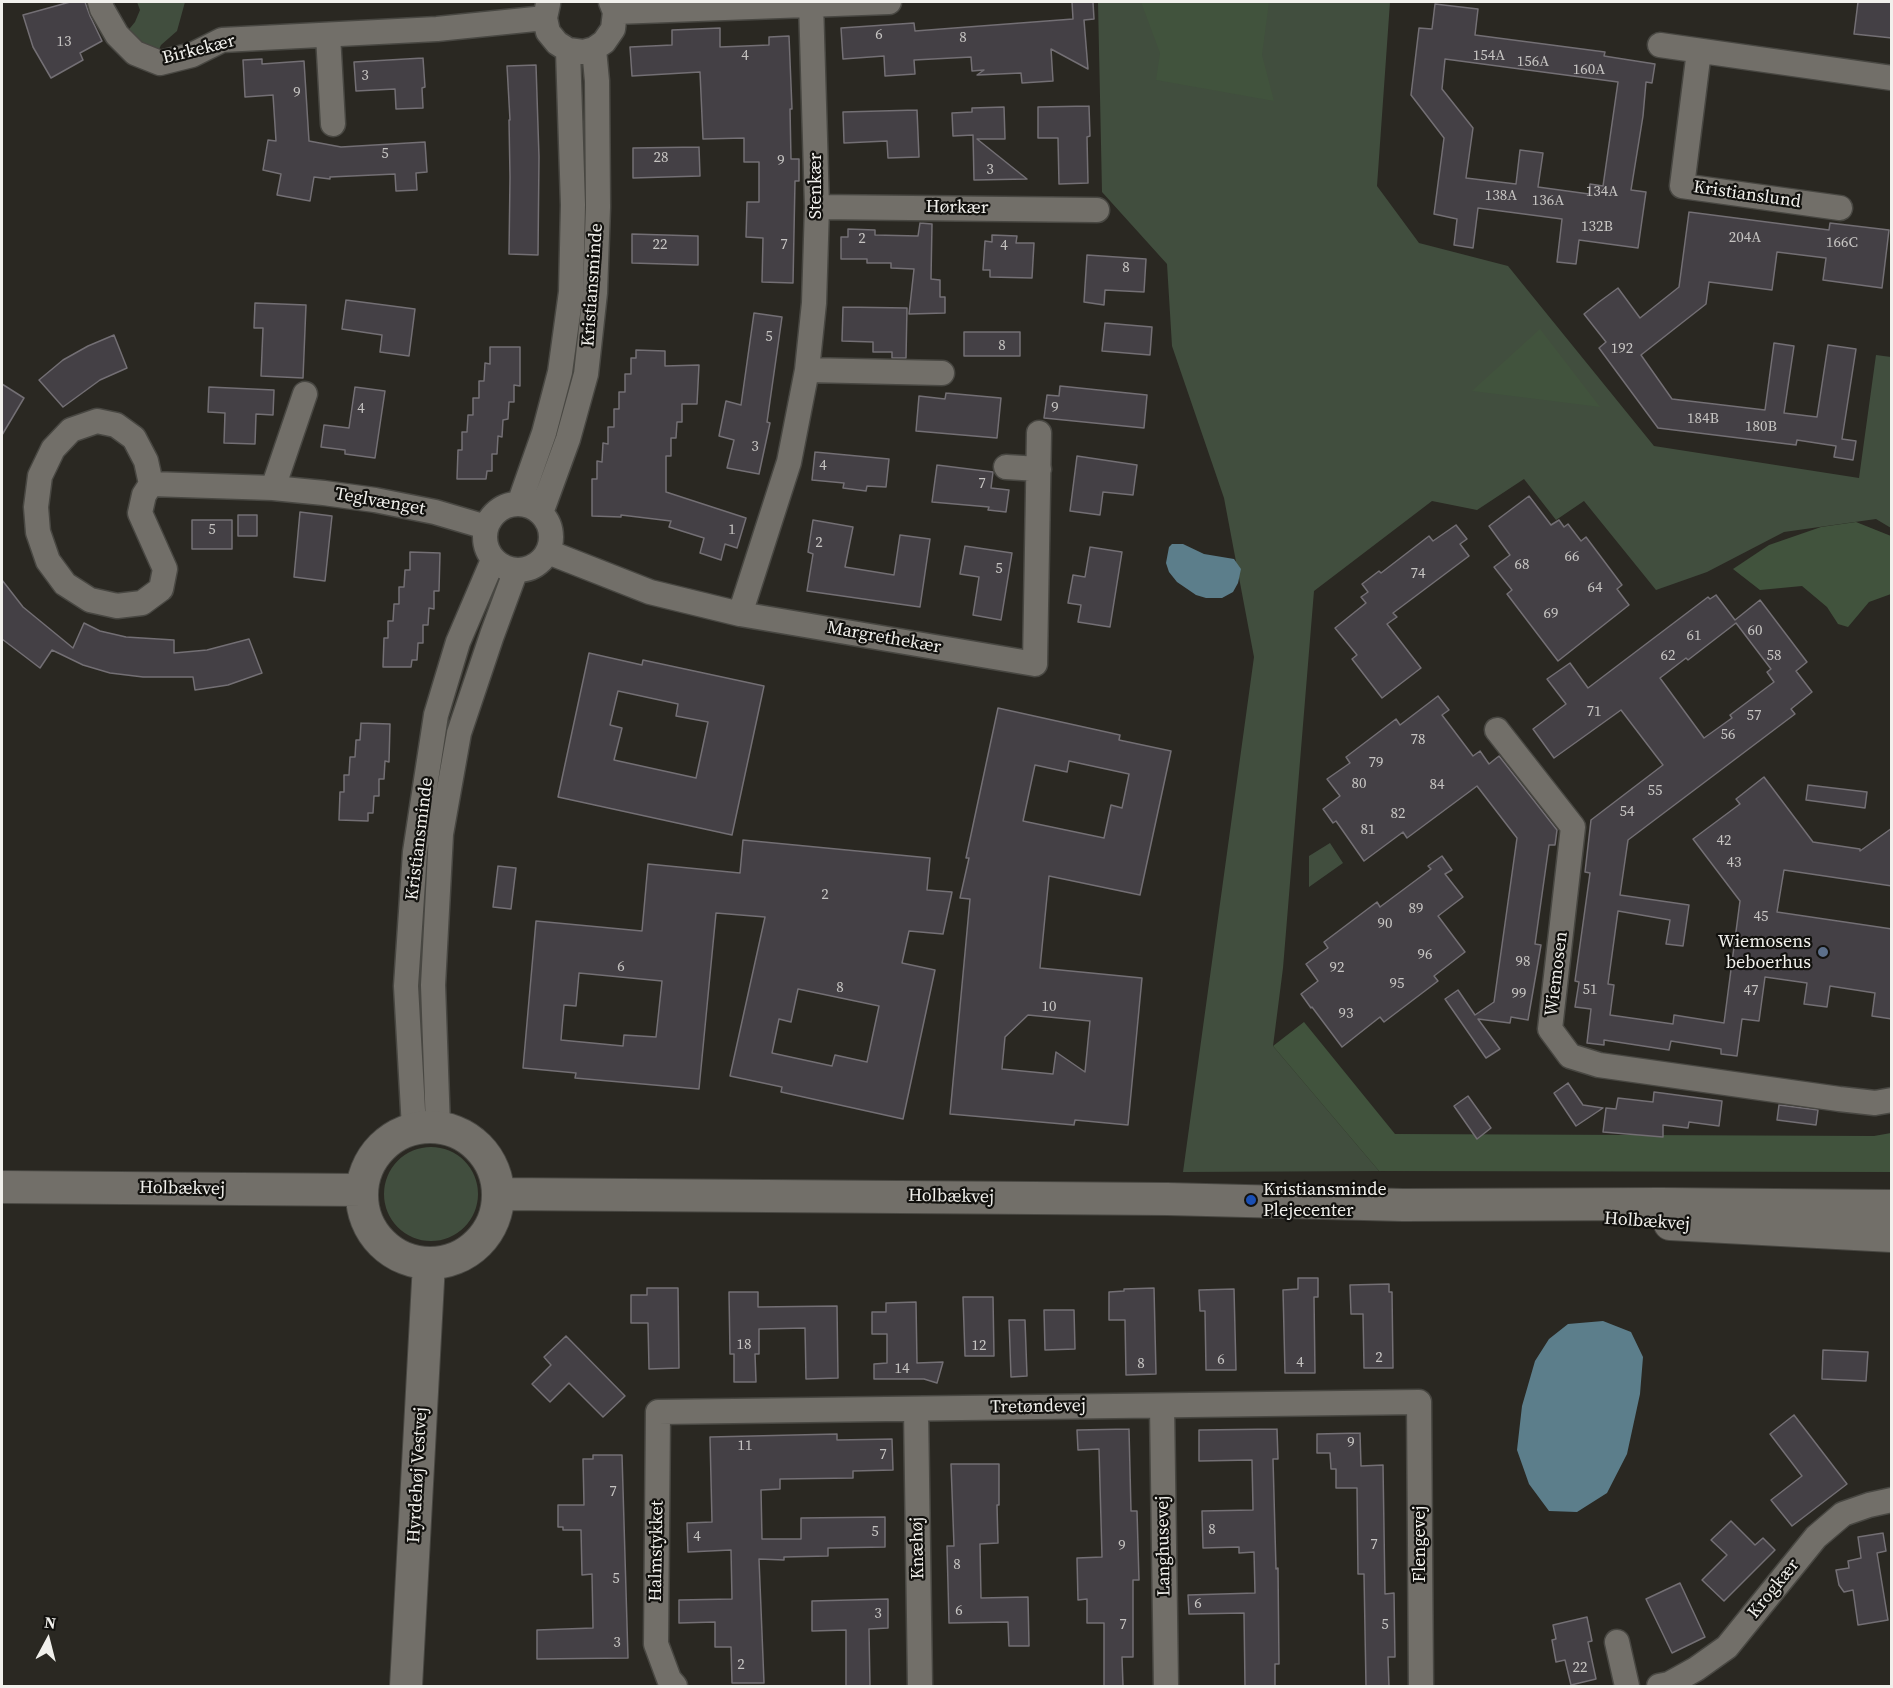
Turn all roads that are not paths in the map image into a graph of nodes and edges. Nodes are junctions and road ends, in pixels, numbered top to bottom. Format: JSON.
{"nodes":[{"id":1,"x":100,"y":2,"type":"edge"},
{"id":2,"x":889,"y":2,"type":"edge"},
{"id":3,"x":811,"y":3,"type":"edge"},
{"id":4,"x":613,"y":7,"type":"edge"},
{"id":5,"x":547,"y":10,"type":"edge"},
{"id":6,"x":328,"y":35,"type":"junction"},
{"id":7,"x":1660,"y":45,"type":"dead end"},
{"id":8,"x":594,"y":49,"type":"junction"},
{"id":9,"x":568,"y":50,"type":"junction"},
{"id":10,"x":1700,"y":51,"type":"junction"},
{"id":11,"x":1892,"y":78,"type":"edge"},
{"id":12,"x":333,"y":124,"type":"dead end"},
{"id":13,"x":817,"y":207,"type":"junction"},
{"id":14,"x":1840,"y":208,"type":"dead end"},
{"id":15,"x":1097,"y":210,"type":"dead end"},
{"id":16,"x":807,"y":370,"type":"junction"},
{"id":17,"x":942,"y":373,"type":"dead end"},
{"id":18,"x":304,"y":394,"type":"dead end"},
{"id":19,"x":1039,"y":433,"type":"dead end"},
{"id":20,"x":1006,"y":467,"type":"dead end"},
{"id":21,"x":1039,"y":469,"type":"junction"},
{"id":22,"x":151,"y":484,"type":"junction"},
{"id":23,"x":273,"y":488,"type":"junction"},
{"id":24,"x":530,"y":508,"type":"junction"},
{"id":25,"x":486,"y":527,"type":"junction"},
{"id":26,"x":548,"y":552,"type":"junction"},
{"id":27,"x":493,"y":560,"type":"junction"},
{"id":28,"x":516,"y":570,"type":"junction"},
{"id":29,"x":740,"y":614,"type":"junction"},
{"id":30,"x":1497,"y":730,"type":"dead end"},
{"id":31,"x":1892,"y":1100,"type":"edge"},
{"id":32,"x":426,"y":1128,"type":"junction"},
{"id":33,"x":2,"y":1187,"type":"edge"},
{"id":34,"x":362,"y":1190,"type":"junction"},
{"id":35,"x":498,"y":1194,"type":"junction"},
{"id":36,"x":1403,"y":1205,"type":"junction"},
{"id":37,"x":1892,"y":1206,"type":"edge"},
{"id":38,"x":1892,"y":1236,"type":"edge"},
{"id":39,"x":429,"y":1263,"type":"junction"},
{"id":40,"x":1419,"y":1402,"type":"joint"},
{"id":41,"x":1162,"y":1406,"type":"junction"},
{"id":42,"x":916,"y":1409,"type":"junction"},
{"id":43,"x":658,"y":1412,"type":"joint"},
{"id":44,"x":1892,"y":1500,"type":"edge"},
{"id":45,"x":1617,"y":1642,"type":"dead end"},
{"id":46,"x":406,"y":1686,"type":"edge"},
{"id":47,"x":675,"y":1686,"type":"edge"},
{"id":48,"x":920,"y":1686,"type":"edge"},
{"id":49,"x":1166,"y":1686,"type":"edge"},
{"id":50,"x":1420,"y":1686,"type":"edge"},
{"id":51,"x":1627,"y":1686,"type":"edge"},
{"id":52,"x":1659,"y":1686,"type":"edge"}],
"edges":[{"from":1,"to":6,"type":"street","name":"Birkekær"},
{"from":2,"to":3,"type":"street"},
{"from":3,"to":4,"type":"street"},
{"from":3,"to":13,"type":"street","name":"Stenkær"},
{"from":4,"to":8,"type":"street"},
{"from":5,"to":6,"type":"street","name":"Birkekær"},
{"from":5,"to":9,"type":"street"},
{"from":6,"to":12,"type":"street"},
{"from":7,"to":10,"type":"street"},
{"from":8,"to":9,"type":"street"},
{"from":8,"to":24,"type":"street","name":"Kristiansminde"},
{"from":9,"to":24,"type":"street","name":"Kristiansminde"},
{"from":10,"to":11,"type":"street"},
{"from":10,"to":14,"type":"street","name":"Kristianslund"},
{"from":13,"to":15,"type":"street","name":"Hørkær"},
{"from":13,"to":16,"type":"street","name":"Stenkær"},
{"from":16,"to":17,"type":"street"},
{"from":16,"to":29,"type":"street","name":"Stenkær"},
{"from":18,"to":23,"type":"street"},
{"from":19,"to":21,"type":"street","name":"Margrethekær"},
{"from":20,"to":21,"type":"street"},
{"from":21,"to":29,"type":"street","name":"Margrethekær"},
{"from":22,"to":22,"type":"street"},
{"from":22,"to":23,"type":"street","name":"Teglvænget"},
{"from":23,"to":25,"type":"street","name":"Teglvænget"},
{"from":24,"to":25,"type":"street"},
{"from":24,"to":26,"type":"street"},
{"from":25,"to":27,"type":"street"},
{"from":26,"to":28,"type":"street"},
{"from":26,"to":29,"type":"street","name":"Margrethekær"},
{"from":27,"to":28,"type":"street"},
{"from":27,"to":32,"type":"street","name":"Kristiansminde"},
{"from":28,"to":32,"type":"street","name":"Kristiansminde"},
{"from":30,"to":31,"type":"street","name":"Wiemosen"},
{"from":32,"to":34,"type":"street"},
{"from":32,"to":35,"type":"street"},
{"from":33,"to":34,"type":"street","name":"Holbækvej"},
{"from":34,"to":39,"type":"street"},
{"from":35,"to":36,"type":"street","name":"Holbækvej"},
{"from":35,"to":39,"type":"street"},
{"from":36,"to":37,"type":"street","name":"Holbækvej"},
{"from":36,"to":38,"type":"street","name":"Holbækvej"},
{"from":39,"to":46,"type":"street","name":"Hyrdehøj Vestvej"},
{"from":40,"to":41,"type":"street","name":"Tretøndevej"},
{"from":40,"to":50,"type":"street","name":"Flengevej"},
{"from":41,"to":42,"type":"street","name":"Tretøndevej"},
{"from":41,"to":49,"type":"street","name":"Langhusevej"},
{"from":42,"to":43,"type":"street","name":"Tretøndevej"},
{"from":42,"to":48,"type":"street","name":"Knæhøj"},
{"from":43,"to":47,"type":"street","name":"Halmstykket"},
{"from":44,"to":52,"type":"street","name":"Krogkær"},
{"from":45,"to":51,"type":"street"}]}
